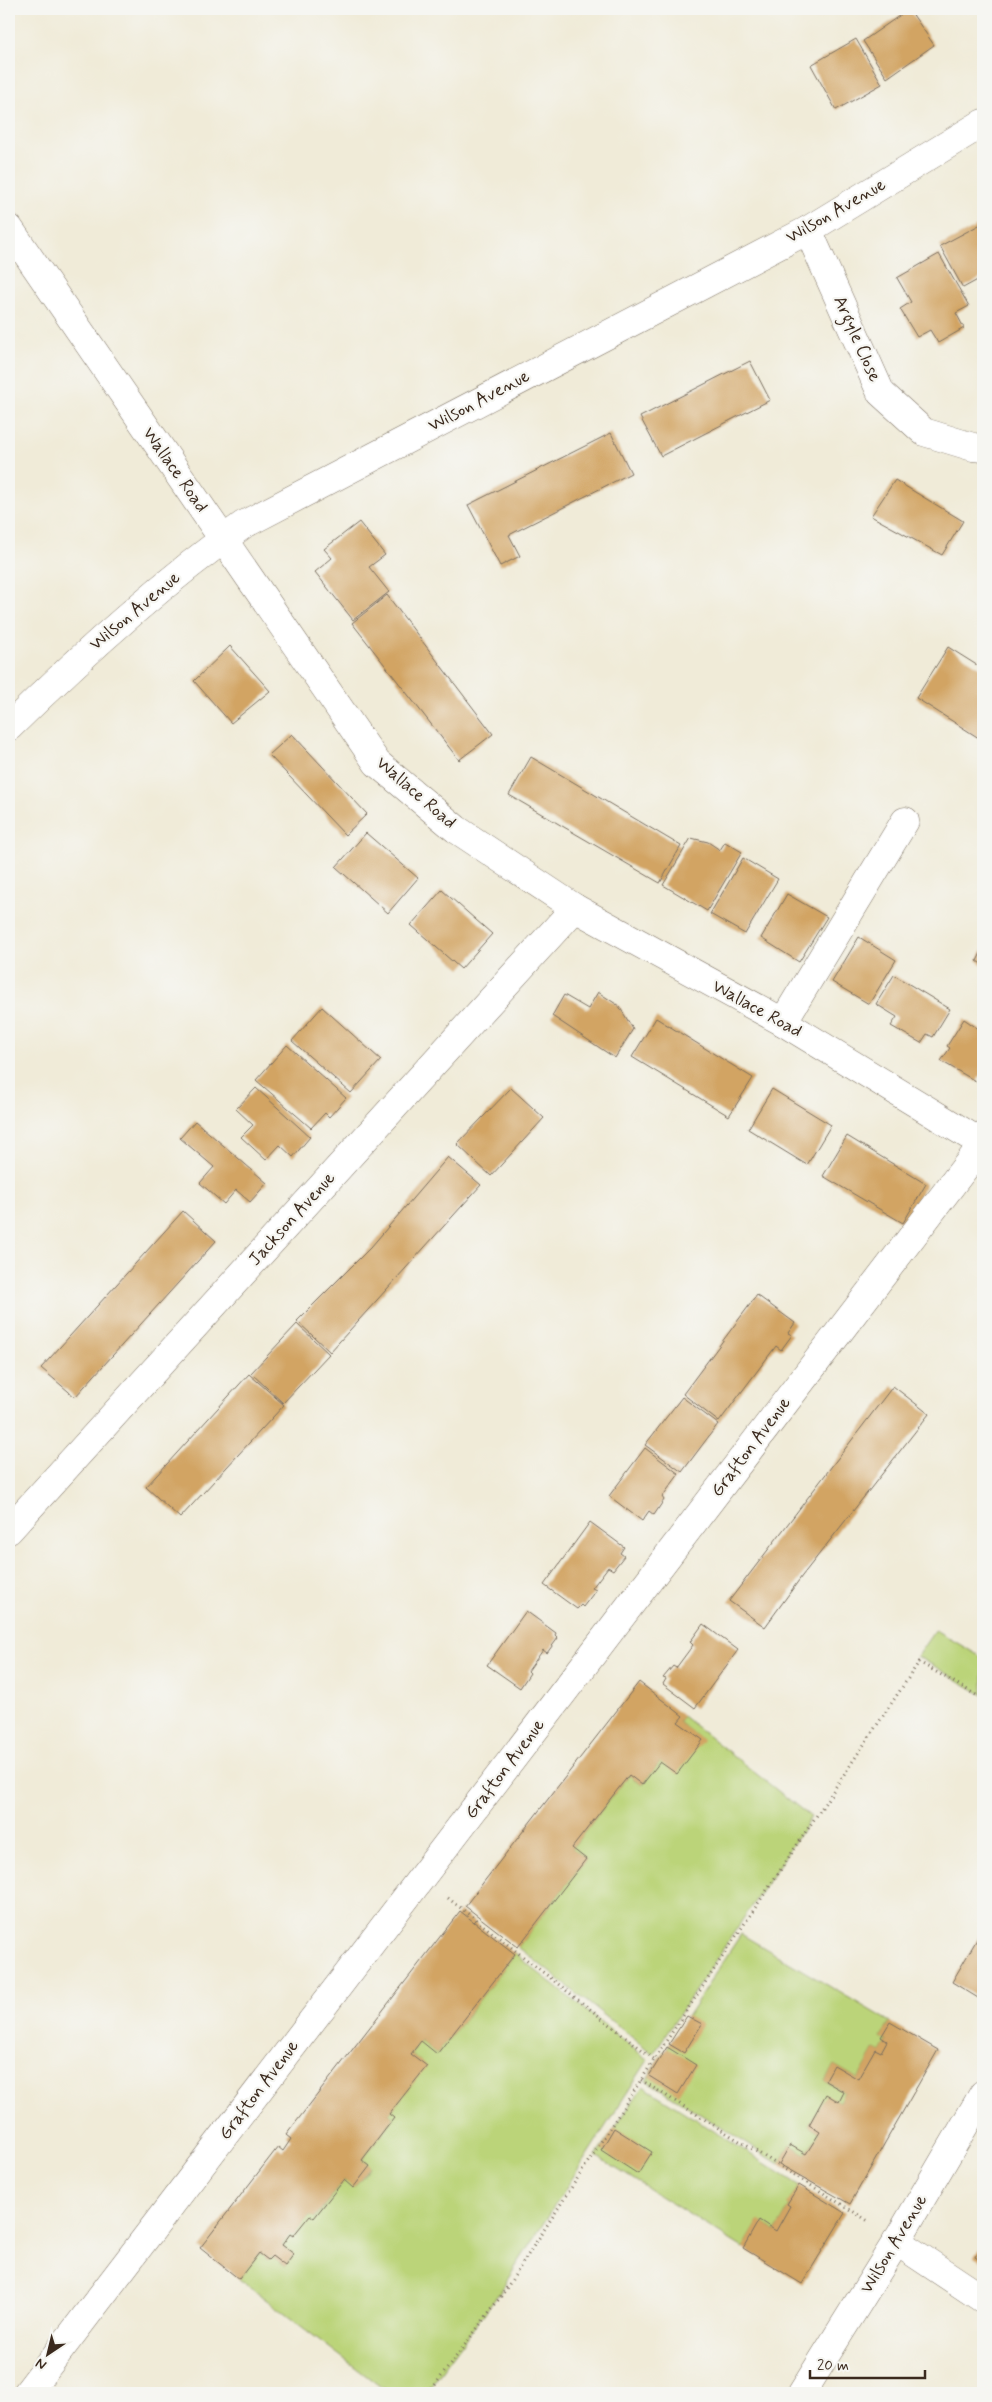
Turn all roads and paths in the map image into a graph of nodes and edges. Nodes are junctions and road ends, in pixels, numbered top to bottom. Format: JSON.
{"nodes":[{"id":1,"x":983,"y":123,"type":"edge"},
{"id":2,"x":9,"y":228,"type":"edge"},
{"id":3,"x":808,"y":230,"type":"junction"},
{"id":4,"x":983,"y":448,"type":"edge"},
{"id":5,"x":222,"y":539,"type":"junction"},
{"id":6,"x":9,"y":727,"type":"edge"},
{"id":7,"x":904,"y":822,"type":"dead end"},
{"id":8,"x":575,"y":908,"type":"junction"},
{"id":9,"x":783,"y":1022,"type":"junction"},
{"id":10,"x":983,"y":1144,"type":"edge"},
{"id":11,"x":9,"y":1530,"type":"edge"},
{"id":12,"x":983,"y":1699,"type":"edge"},
{"id":13,"x":421,"y":1878,"type":"junction"},
{"id":14,"x":654,"y":2060,"type":"junction"},
{"id":15,"x":641,"y":2080,"type":"junction"},
{"id":16,"x":983,"y":2094,"type":"edge"},
{"id":17,"x":897,"y":2240,"type":"junction"},
{"id":18,"x":983,"y":2299,"type":"edge"},
{"id":19,"x":27,"y":2393,"type":"edge"},
{"id":20,"x":429,"y":2393,"type":"edge"},
{"id":21,"x":802,"y":2393,"type":"edge"}],
"edges":[{"from":1,"to":3,"type":"street","name":"Wilson Avenue"},
{"from":2,"to":5,"type":"street","name":"Wallace Road"},
{"from":3,"to":4,"type":"street","name":"Argyle Close"},
{"from":3,"to":5,"type":"street","name":"Wilson Avenue"},
{"from":5,"to":6,"type":"street","name":"Wilson Avenue"},
{"from":5,"to":8,"type":"street","name":"Wallace Road"},
{"from":7,"to":9,"type":"street"},
{"from":8,"to":9,"type":"street","name":"Wallace Road"},
{"from":8,"to":11,"type":"street","name":"Jackson Avenue"},
{"from":9,"to":10,"type":"street","name":"Wallace Road"},
{"from":10,"to":13,"type":"street","name":"Grafton Avenue"},
{"from":12,"to":14,"type":"path"},
{"from":13,"to":14,"type":"path"},
{"from":13,"to":19,"type":"street","name":"Grafton Avenue"},
{"from":14,"to":15,"type":"path"},
{"from":15,"to":17,"type":"path"},
{"from":15,"to":20,"type":"path"},
{"from":16,"to":17,"type":"street","name":"Wilson Avenue"},
{"from":17,"to":18,"type":"street"},
{"from":17,"to":21,"type":"street","name":"Wilson Avenue"}]}
